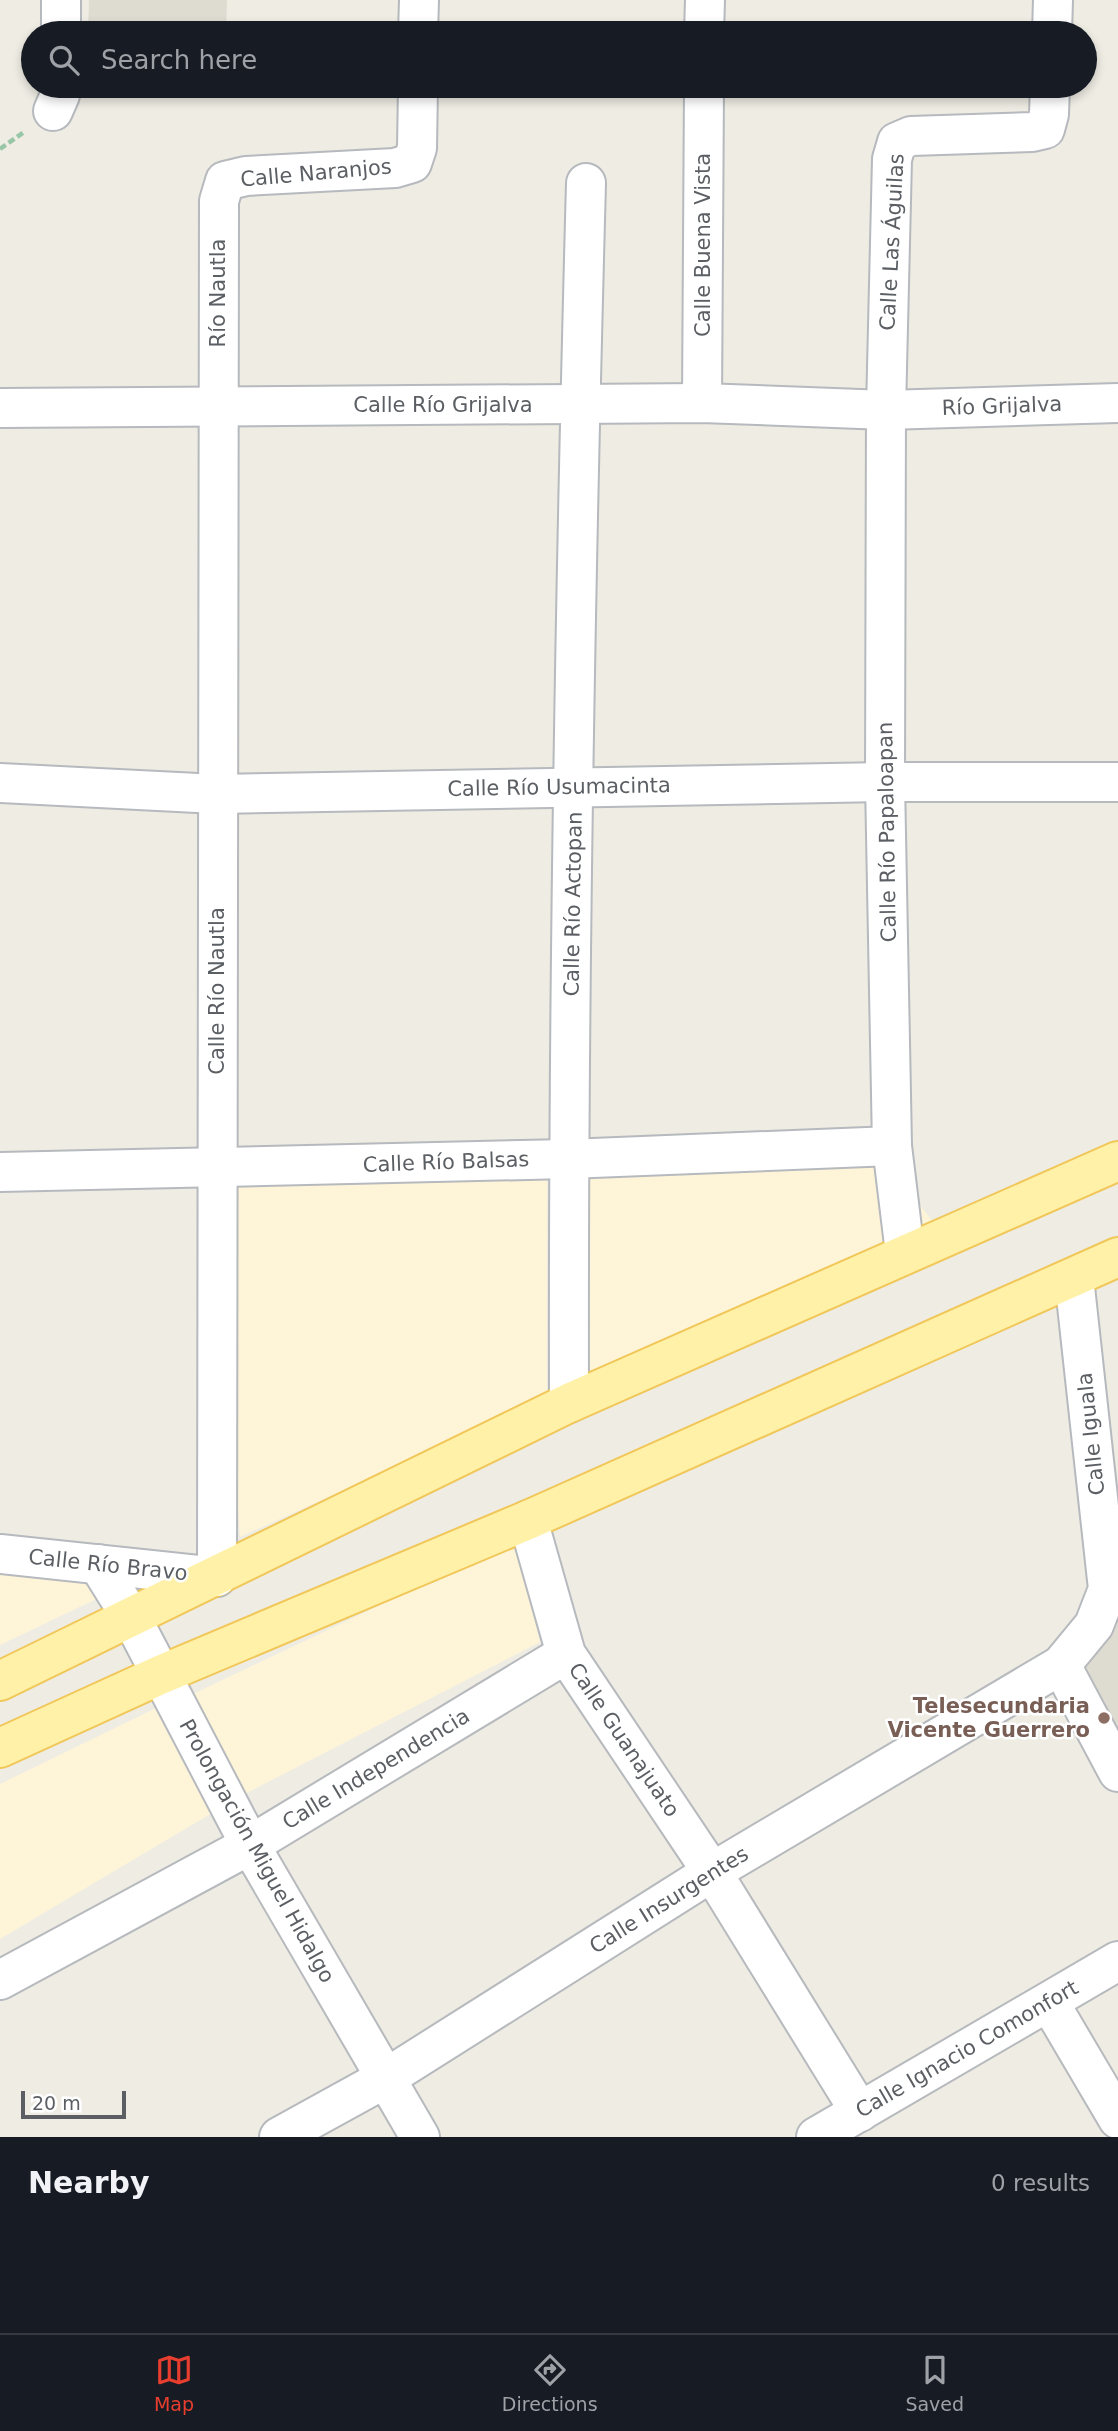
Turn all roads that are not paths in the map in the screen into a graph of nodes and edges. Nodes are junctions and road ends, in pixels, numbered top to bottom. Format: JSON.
{"nodes":[{"id":1,"x":61,"y":0,"type":"edge"},
{"id":2,"x":419,"y":0,"type":"edge"},
{"id":3,"x":705,"y":0,"type":"edge"},
{"id":4,"x":1053,"y":0,"type":"edge"},
{"id":5,"x":61,"y":21,"type":"edge"},
{"id":6,"x":418,"y":21,"type":"edge"},
{"id":7,"x":704,"y":21,"type":"edge"},
{"id":8,"x":1052,"y":21,"type":"edge"},
{"id":9,"x":418,"y":98,"type":"edge"},
{"id":10,"x":704,"y":98,"type":"edge"},
{"id":11,"x":1050,"y":98,"type":"edge"},
{"id":12,"x":225,"y":181,"type":"joint"},
{"id":13,"x":586,"y":183,"type":"dead end"},
{"id":14,"x":1118,"y":402,"type":"edge"},
{"id":15,"x":702,"y":403,"type":"junction"},
{"id":16,"x":580,"y":405,"type":"junction"},
{"id":17,"x":217,"y":406,"type":"junction"},
{"id":18,"x":0,"y":408,"type":"edge"},
{"id":19,"x":886,"y":410,"type":"junction"},
{"id":20,"x":885,"y":782,"type":"junction"},
{"id":21,"x":1118,"y":782,"type":"edge"},
{"id":22,"x":0,"y":783,"type":"edge"},
{"id":23,"x":575,"y":787,"type":"junction"},
{"id":24,"x":217,"y":794,"type":"junction"},
{"id":25,"x":892,"y":1146,"type":"junction"},
{"id":26,"x":568,"y":1159,"type":"junction"},
{"id":27,"x":1118,"y":1161,"type":"edge"},
{"id":28,"x":217,"y":1168,"type":"junction"},
{"id":29,"x":0,"y":1172,"type":"edge"},
{"id":30,"x":905,"y":1253,"type":"junction"},
{"id":31,"x":1118,"y":1257,"type":"edge"},
{"id":32,"x":1074,"y":1278,"type":"junction"},
{"id":33,"x":569,"y":1402,"type":"junction"},
{"id":34,"x":528,"y":1520,"type":"junction"},
{"id":35,"x":0,"y":1554,"type":"edge"},
{"id":36,"x":98,"y":1564,"type":"junction"},
{"id":37,"x":217,"y":1577,"type":"junction"},
{"id":38,"x":1113,"y":1589,"type":"edge"},
{"id":39,"x":131,"y":1617,"type":"junction"},
{"id":40,"x":566,"y":1654,"type":"junction"},
{"id":41,"x":1060,"y":1665,"type":"junction"},
{"id":42,"x":160,"y":1675,"type":"junction"},
{"id":43,"x":0,"y":1681,"type":"edge"},
{"id":44,"x":0,"y":1748,"type":"edge"},
{"id":45,"x":1118,"y":1772,"type":"edge"},
{"id":46,"x":250,"y":1845,"type":"junction"},
{"id":47,"x":712,"y":1872,"type":"junction"},
{"id":48,"x":1118,"y":1961,"type":"edge"},
{"id":49,"x":0,"y":1980,"type":"edge"},
{"id":50,"x":1049,"y":2002,"type":"junction"},
{"id":51,"x":386,"y":2078,"type":"junction"},
{"id":52,"x":860,"y":2112,"type":"junction"},
{"id":53,"x":1118,"y":2119,"type":"edge"},
{"id":54,"x":279,"y":2137,"type":"edge"},
{"id":55,"x":420,"y":2137,"type":"edge"},
{"id":56,"x":816,"y":2137,"type":"edge"}],
"edges":[{"from":1,"to":5,"type":"street"},
{"from":2,"to":6,"type":"street"},
{"from":3,"to":7,"type":"street"},
{"from":4,"to":8,"type":"street"},
{"from":9,"to":12,"type":"street","name":"Calle Naranjos"},
{"from":10,"to":15,"type":"street","name":"Calle Buena Vista"},
{"from":11,"to":19,"type":"street","name":"Calle Las Águilas"},
{"from":12,"to":17,"type":"street","name":"Río Nautla"},
{"from":13,"to":16,"type":"street","name":"Calle Río Actopan"},
{"from":14,"to":19,"type":"street","name":"Río Grijalva"},
{"from":15,"to":16,"type":"street","name":"Calle Río Grijalva"},
{"from":15,"to":19,"type":"street","name":"Calle Río Grijalva"},
{"from":16,"to":17,"type":"street","name":"Calle Río Grijalva"},
{"from":16,"to":23,"type":"street","name":"Calle Río Actopan"},
{"from":17,"to":18,"type":"street","name":"Calle Río Grijalva"},
{"from":17,"to":24,"type":"street","name":"Calle Río Nautla"},
{"from":19,"to":20,"type":"street","name":"Calle Río Papaloapan"},
{"from":20,"to":21,"type":"street","name":"Calle Río Usumacinta"},
{"from":20,"to":23,"type":"street","name":"Calle Río Usumacinta"},
{"from":20,"to":25,"type":"street","name":"Calle Río Papaloapan"},
{"from":22,"to":24,"type":"street","name":"Calle Río Usumacinta"},
{"from":23,"to":24,"type":"street","name":"Calle Río Usumacinta"},
{"from":23,"to":26,"type":"street","name":"Calle Río Actopan"},
{"from":24,"to":28,"type":"street","name":"Calle Río Nautla"},
{"from":25,"to":26,"type":"street","name":"Calle Río Balsas"},
{"from":25,"to":30,"type":"street","name":"Calle Río Papaloapan"},
{"from":26,"to":28,"type":"street","name":"Calle Río Balsas"},
{"from":26,"to":33,"type":"street","name":"Calle Río Actopan"},
{"from":27,"to":30,"type":"main road"},
{"from":28,"to":29,"type":"street","name":"Calle Río Balsas"},
{"from":28,"to":37,"type":"street","name":"Calle Río Nautla"},
{"from":30,"to":33,"type":"main road"},
{"from":31,"to":32,"type":"main road"},
{"from":32,"to":34,"type":"main road"},
{"from":32,"to":38,"type":"street","name":"Calle Iguala"},
{"from":33,"to":37,"type":"main road"},
{"from":34,"to":40,"type":"street","name":"Calle Guanajuato"},
{"from":34,"to":42,"type":"main road"},
{"from":35,"to":36,"type":"street","name":"Calle Río Bravo"},
{"from":36,"to":37,"type":"street","name":"Calle Río Bravo"},
{"from":36,"to":39,"type":"street","name":"Prolongación Miguel Hidalgo"},
{"from":37,"to":39,"type":"main road"},
{"from":38,"to":41,"type":"street","name":"Calle Iguala"},
{"from":39,"to":42,"type":"street","name":"Prolongación Miguel Hidalgo"},
{"from":39,"to":43,"type":"main road"},
{"from":40,"to":46,"type":"street","name":"Calle Independencia"},
{"from":40,"to":47,"type":"street","name":"Calle Guanajuato"},
{"from":41,"to":45,"type":"street"},
{"from":41,"to":47,"type":"street","name":"Calle Insurgentes"},
{"from":42,"to":44,"type":"main road"},
{"from":42,"to":46,"type":"street","name":"Prolongación Miguel Hidalgo"},
{"from":46,"to":49,"type":"street","name":"Calle Independencia"},
{"from":46,"to":51,"type":"street","name":"Prolongación Miguel Hidalgo"},
{"from":47,"to":51,"type":"street","name":"Calle Insurgentes"},
{"from":47,"to":52,"type":"street","name":"Calle Guanajuato"},
{"from":48,"to":50,"type":"street","name":"Calle Ignacio Comonfort"},
{"from":50,"to":52,"type":"street","name":"Calle Ignacio Comonfort"},
{"from":50,"to":53,"type":"street"},
{"from":51,"to":54,"type":"street","name":"Calle Insurgentes"},
{"from":51,"to":55,"type":"street","name":"Prolongación Miguel Hidalgo"},
{"from":52,"to":56,"type":"street","name":"Calle Ignacio Comonfort"}]}
